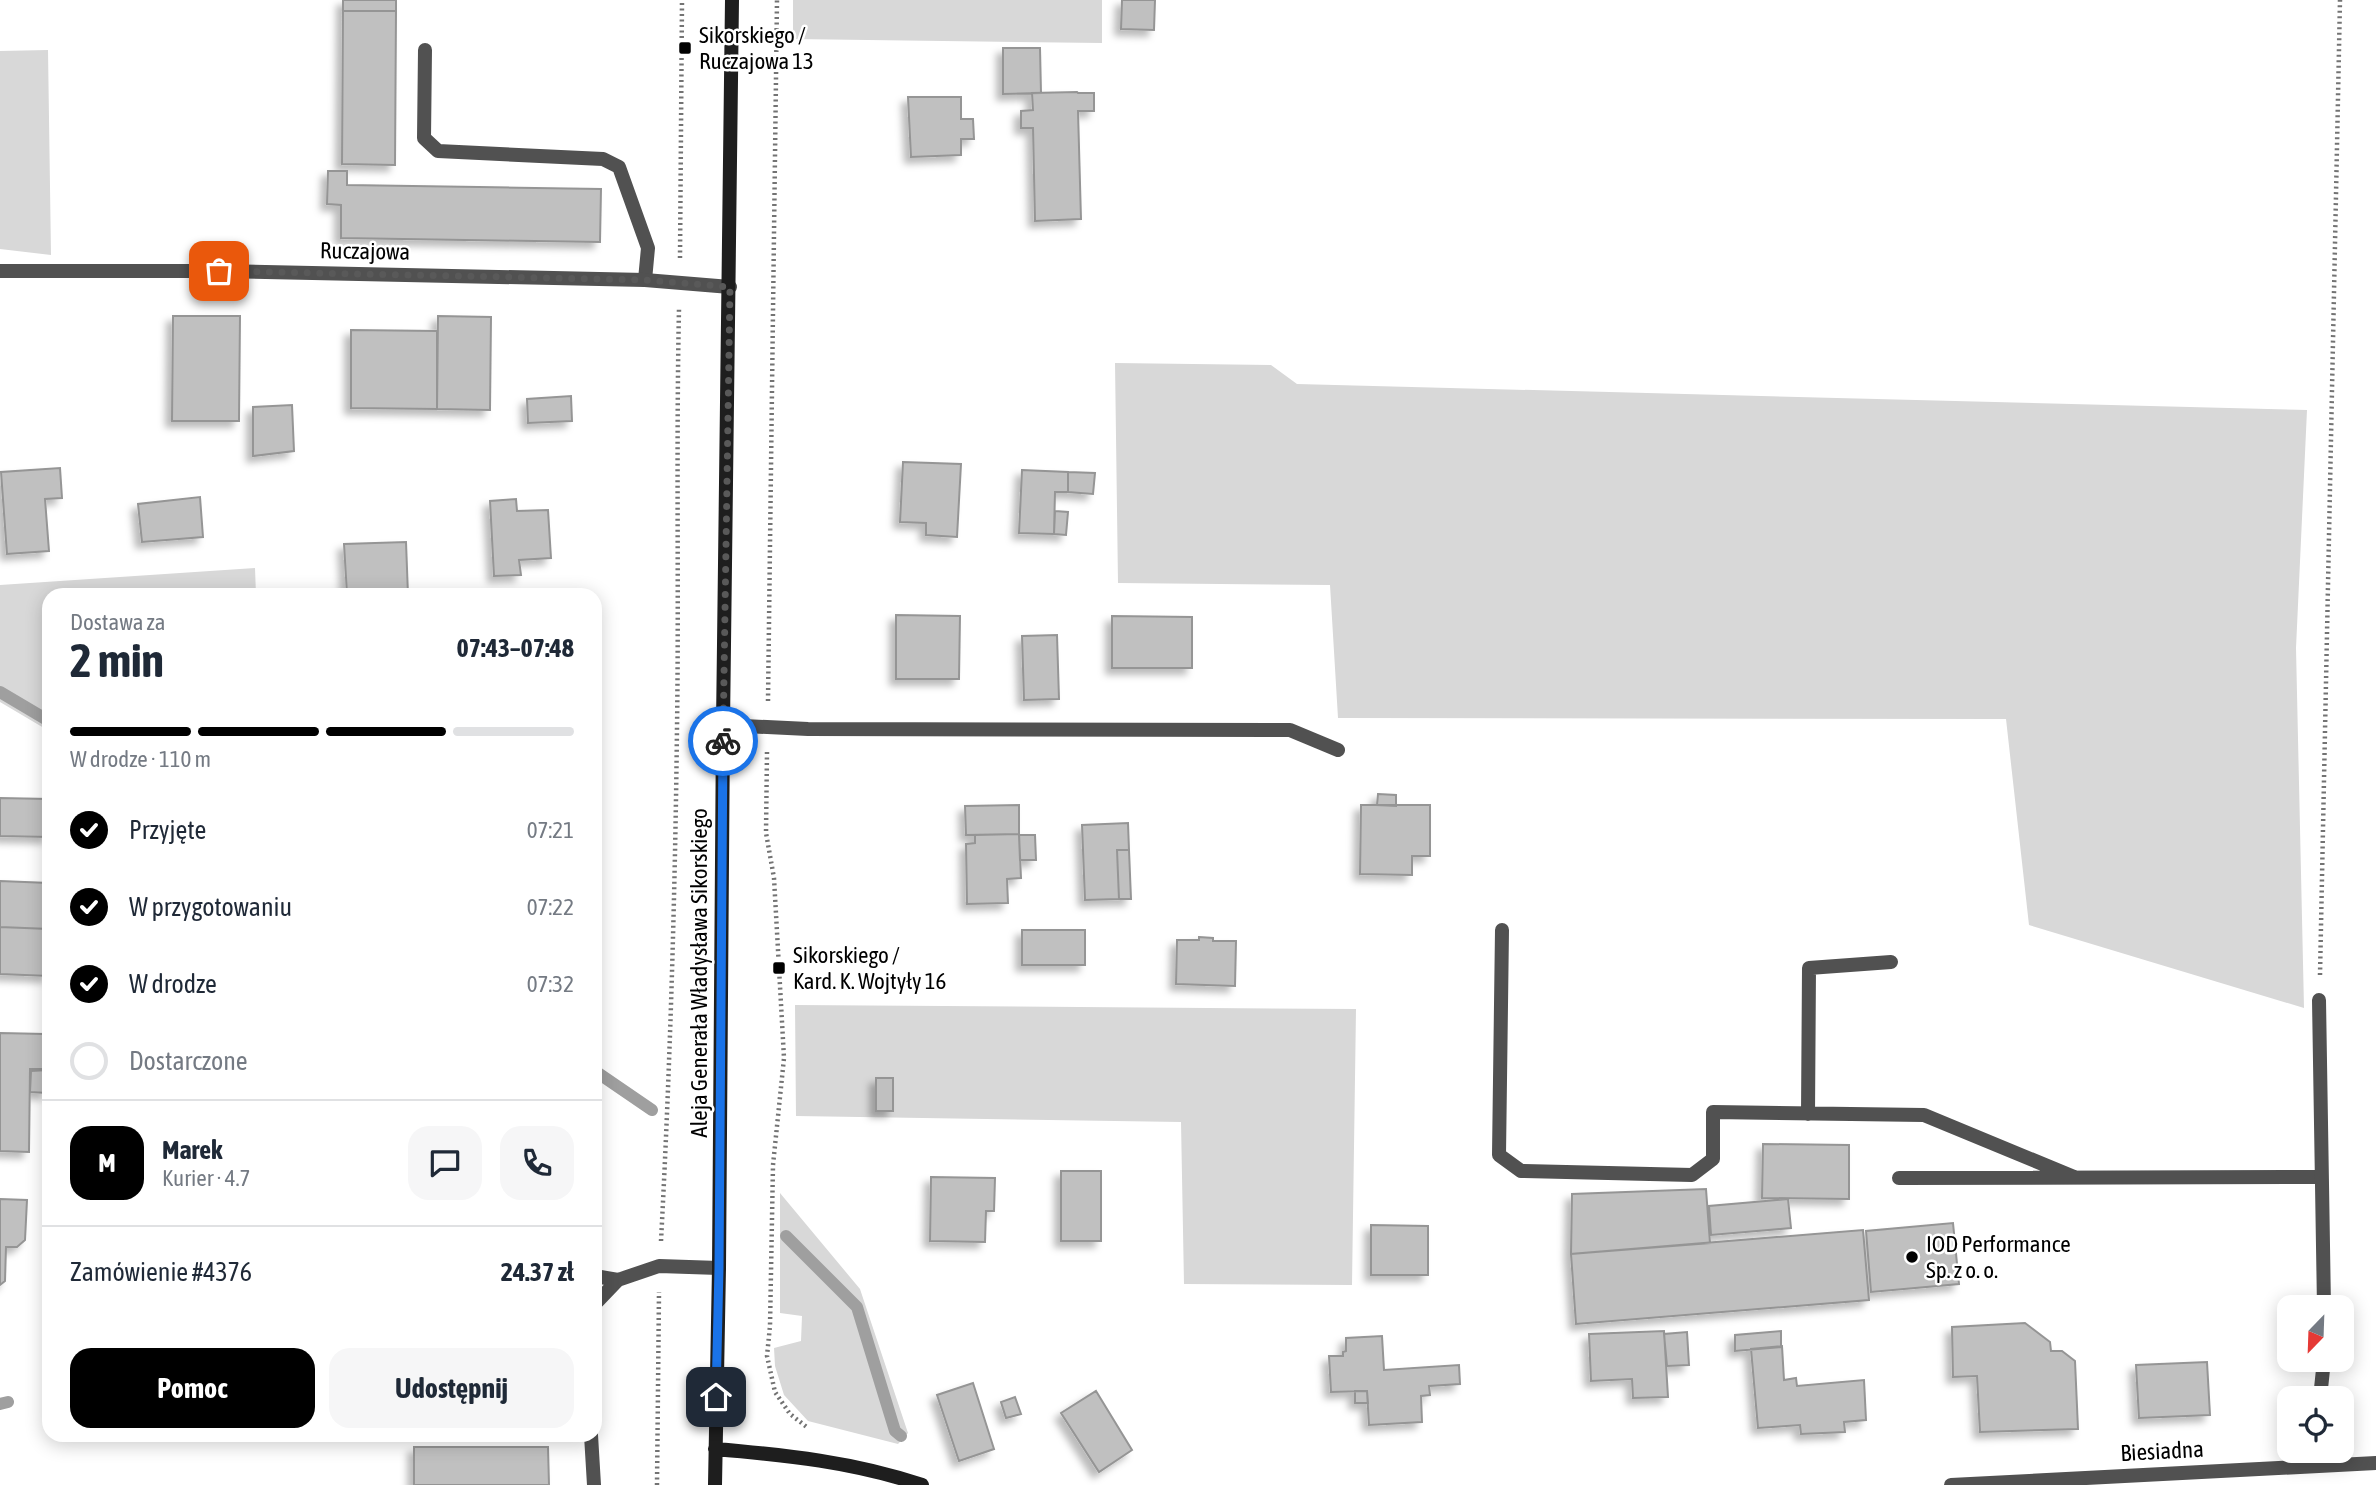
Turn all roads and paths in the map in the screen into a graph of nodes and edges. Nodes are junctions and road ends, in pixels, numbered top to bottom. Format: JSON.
{"nodes":[{"id":1,"x":682,"y":0,"type":"edge"},
{"id":2,"x":732,"y":0,"type":"edge"},
{"id":3,"x":777,"y":0,"type":"edge"},
{"id":4,"x":2340,"y":0,"type":"edge"},
{"id":5,"x":425,"y":50,"type":"dead end"},
{"id":6,"x":0,"y":271,"type":"edge"},
{"id":7,"x":645,"y":280,"type":"junction"},
{"id":8,"x":680,"y":283,"type":"junction"},
{"id":9,"x":730,"y":287,"type":"junction"},
{"id":10,"x":723,"y":725,"type":"junction"},
{"id":11,"x":768,"y":727,"type":"junction"},
{"id":12,"x":1338,"y":750,"type":"dead end"},
{"id":13,"x":1502,"y":930,"type":"dead end"},
{"id":14,"x":1891,"y":962,"type":"dead end"},
{"id":15,"x":2319,"y":1000,"type":"joint"},
{"id":16,"x":1808,"y":1114,"type":"junction"},
{"id":17,"x":2074,"y":1177,"type":"junction"},
{"id":18,"x":2321,"y":1177,"type":"junction"},
{"id":19,"x":1899,"y":1178,"type":"dead end"},
{"id":20,"x":659,"y":1266,"type":"junction"},
{"id":21,"x":719,"y":1268,"type":"junction"},
{"id":22,"x":602,"y":1277,"type":"edge"},
{"id":23,"x":618,"y":1280,"type":"junction"},
{"id":24,"x":2324,"y":1295,"type":"edge"},
{"id":25,"x":602,"y":1297,"type":"edge"},
{"id":26,"x":808,"y":1428,"type":"dead end"},
{"id":27,"x":592,"y":1442,"type":"edge"},
{"id":28,"x":715,"y":1449,"type":"junction"},
{"id":29,"x":2297,"y":1463,"type":"edge"},
{"id":30,"x":2376,"y":1463,"type":"edge"},
{"id":31,"x":2295,"y":1467,"type":"junction"},
{"id":32,"x":594,"y":1485,"type":"edge"},
{"id":33,"x":657,"y":1485,"type":"edge"},
{"id":34,"x":715,"y":1485,"type":"edge"},
{"id":35,"x":922,"y":1485,"type":"edge"},
{"id":36,"x":1951,"y":1485,"type":"edge"}],
"edges":[{"from":1,"to":8,"type":"path"},
{"from":2,"to":9,"type":"main road","name":"Aleja Generała Władysława Sikorskiego"},
{"from":3,"to":11,"type":"path"},
{"from":4,"to":15,"type":"path"},
{"from":5,"to":7,"type":"street"},
{"from":6,"to":7,"type":"street","name":"Ruczajowa"},
{"from":7,"to":8,"type":"street","name":"Ruczajowa"},
{"from":8,"to":9,"type":"street","name":"Ruczajowa"},
{"from":8,"to":20,"type":"path"},
{"from":9,"to":10,"type":"main road","name":"Aleja Generała Władysława Sikorskiego"},
{"from":10,"to":11,"type":"street"},
{"from":10,"to":21,"type":"main road","name":"Aleja Generała Władysława Sikorskiego"},
{"from":11,"to":12,"type":"street"},
{"from":11,"to":26,"type":"path"},
{"from":13,"to":16,"type":"street"},
{"from":14,"to":16,"type":"street"},
{"from":15,"to":18,"type":"street"},
{"from":16,"to":17,"type":"street"},
{"from":17,"to":18,"type":"street"},
{"from":17,"to":19,"type":"street"},
{"from":18,"to":24,"type":"street"},
{"from":20,"to":21,"type":"street"},
{"from":20,"to":23,"type":"street"},
{"from":20,"to":33,"type":"path"},
{"from":21,"to":28,"type":"main road","name":"Aleja Generała Władysława Sikorskiego"},
{"from":22,"to":23,"type":"street"},
{"from":23,"to":25,"type":"street"},
{"from":27,"to":32,"type":"street"},
{"from":28,"to":34,"type":"main road","name":"Aleja Generała Władysława Sikorskiego"},
{"from":28,"to":35,"type":"main road"},
{"from":29,"to":31,"type":"street"},
{"from":30,"to":31,"type":"street","name":"Biesiadna"},
{"from":31,"to":36,"type":"street","name":"Biesiadna"}]}
